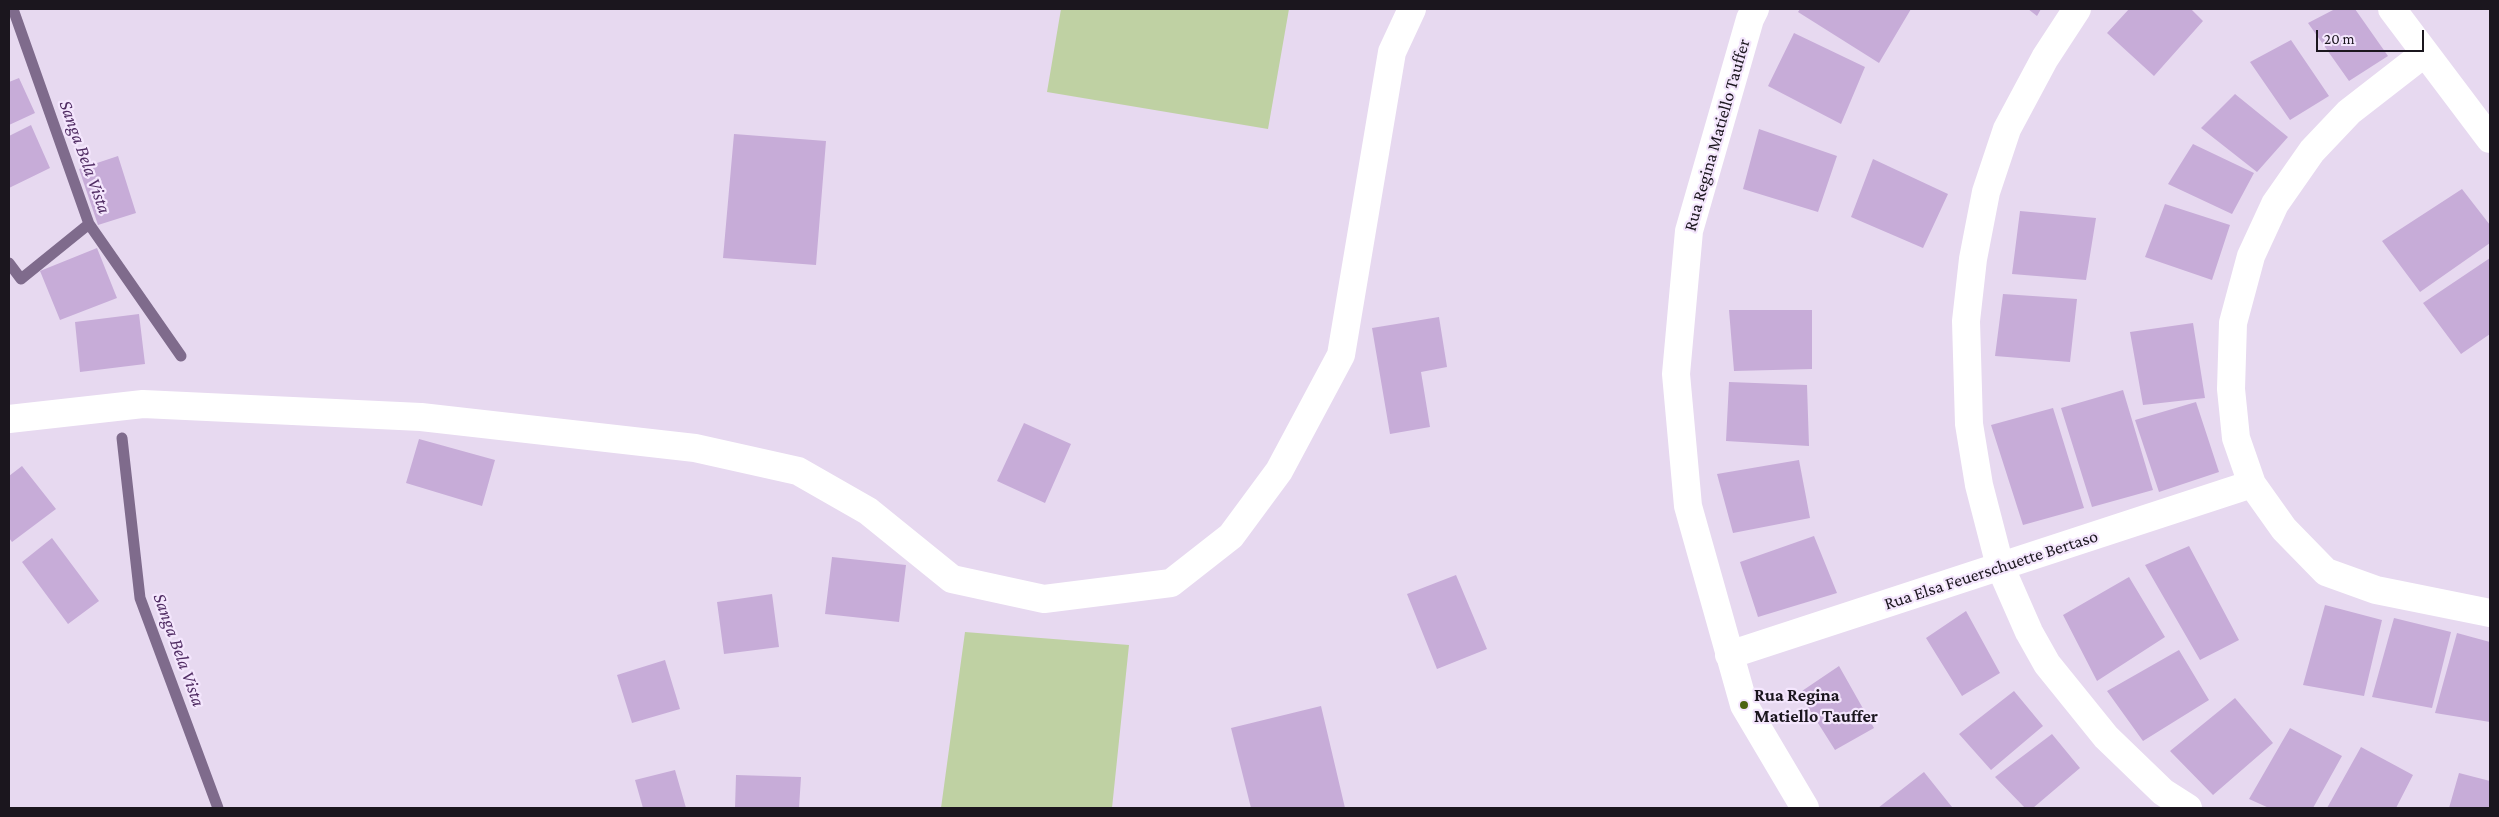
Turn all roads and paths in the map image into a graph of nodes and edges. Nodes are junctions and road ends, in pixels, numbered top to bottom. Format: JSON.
{"nodes":[{"id":1,"x":1412,"y":9,"type":"edge"},
{"id":2,"x":1755,"y":9,"type":"edge"},
{"id":3,"x":2077,"y":9,"type":"edge"},
{"id":4,"x":2392,"y":9,"type":"edge"},
{"id":5,"x":2425,"y":53,"type":"junction"},
{"id":6,"x":2490,"y":139,"type":"edge"},
{"id":7,"x":9,"y":419,"type":"edge"},
{"id":8,"x":2252,"y":484,"type":"junction"},
{"id":9,"x":2000,"y":566,"type":"junction"},
{"id":10,"x":2490,"y":613,"type":"edge"},
{"id":11,"x":1729,"y":655,"type":"junction"},
{"id":12,"x":1805,"y":808,"type":"edge"},
{"id":13,"x":2188,"y":808,"type":"edge"}],
"edges":[{"from":1,"to":7,"type":"street"},
{"from":2,"to":11,"type":"street","name":"Rua Regina Matiello Tauffer"},
{"from":3,"to":9,"type":"street"},
{"from":4,"to":5,"type":"street"},
{"from":5,"to":6,"type":"street"},
{"from":5,"to":8,"type":"street"},
{"from":8,"to":9,"type":"street","name":"Rua Elsa Feuerschuette Bertaso"},
{"from":8,"to":10,"type":"street"},
{"from":9,"to":11,"type":"street","name":"Rua Elsa Feuerschuette Bertaso"},
{"from":9,"to":13,"type":"street"},
{"from":11,"to":12,"type":"street","name":"Rua Regina Matiello Tauffer"}]}
